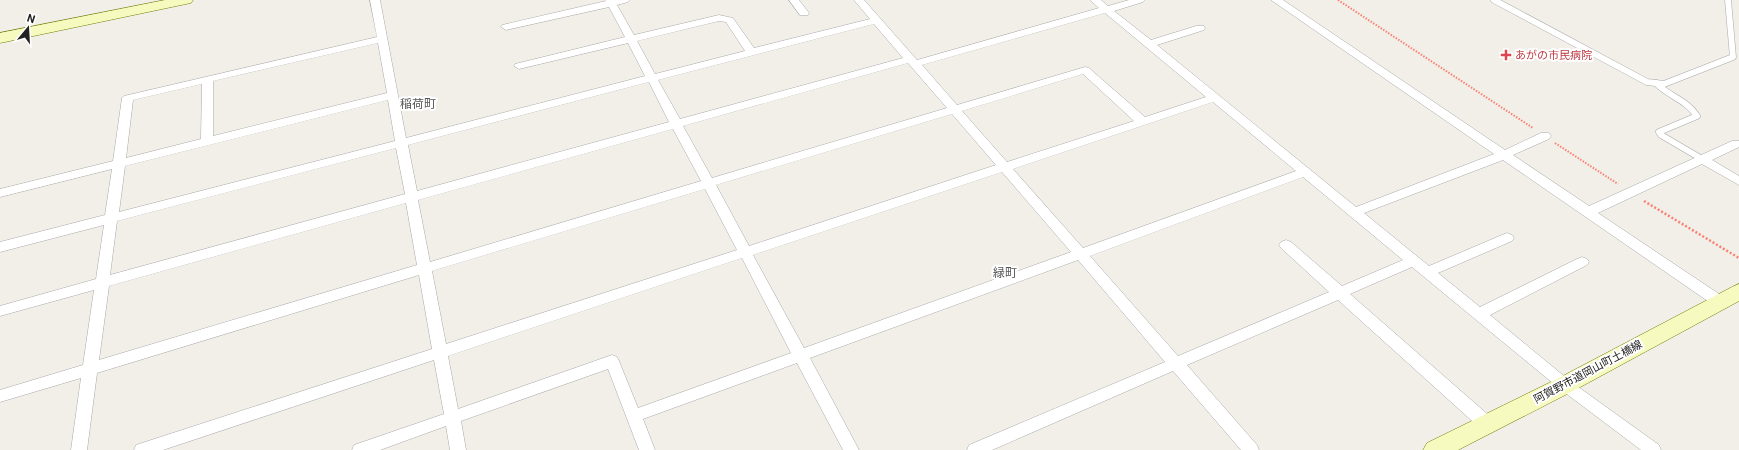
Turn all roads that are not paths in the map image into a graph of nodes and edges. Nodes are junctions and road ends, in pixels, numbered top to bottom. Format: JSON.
{"nodes":[{"id":1,"x":186,"y":0,"type":"edge"},
{"id":2,"x":375,"y":0,"type":"edge"},
{"id":3,"x":625,"y":0,"type":"edge"},
{"id":4,"x":794,"y":0,"type":"edge"},
{"id":5,"x":1095,"y":0,"type":"edge"},
{"id":6,"x":1140,"y":0,"type":"edge"},
{"id":7,"x":1276,"y":0,"type":"edge"},
{"id":8,"x":1494,"y":0,"type":"edge"},
{"id":9,"x":1728,"y":0,"type":"edge"},
{"id":10,"x":865,"y":1,"type":"edge"},
{"id":11,"x":611,"y":2,"type":"edge"},
{"id":12,"x":1106,"y":10,"type":"junction"},
{"id":13,"x":804,"y":13,"type":"dead end"},
{"id":14,"x":876,"y":20,"type":"junction"},
{"id":15,"x":506,"y":27,"type":"dead end"},
{"id":16,"x":1200,"y":28,"type":"dead end"},
{"id":17,"x":0,"y":38,"type":"edge"},
{"id":18,"x":382,"y":39,"type":"junction"},
{"id":19,"x":631,"y":39,"type":"junction"},
{"id":20,"x":1148,"y":44,"type":"junction"},
{"id":21,"x":751,"y":52,"type":"junction"},
{"id":22,"x":913,"y":62,"type":"junction"},
{"id":23,"x":519,"y":66,"type":"dead end"},
{"id":24,"x":652,"y":78,"type":"junction"},
{"id":25,"x":208,"y":79,"type":"junction"},
{"id":26,"x":1656,"y":83,"type":"junction"},
{"id":27,"x":393,"y":95,"type":"junction"},
{"id":28,"x":1215,"y":98,"type":"junction"},
{"id":29,"x":954,"y":109,"type":"junction"},
{"id":30,"x":1143,"y":122,"type":"junction"},
{"id":31,"x":676,"y":124,"type":"junction"},
{"id":32,"x":1545,"y":136,"type":"dead end"},
{"id":33,"x":207,"y":142,"type":"junction"},
{"id":34,"x":401,"y":143,"type":"junction"},
{"id":35,"x":1736,"y":144,"type":"dead end"},
{"id":36,"x":1504,"y":155,"type":"junction"},
{"id":37,"x":1702,"y":159,"type":"junction"},
{"id":38,"x":119,"y":163,"type":"junction"},
{"id":39,"x":1004,"y":167,"type":"junction"},
{"id":40,"x":1306,"y":172,"type":"junction"},
{"id":41,"x":1739,"y":181,"type":"edge"},
{"id":42,"x":708,"y":183,"type":"junction"},
{"id":43,"x":0,"y":193,"type":"edge"},
{"id":44,"x":412,"y":197,"type":"junction"},
{"id":45,"x":1354,"y":212,"type":"junction"},
{"id":46,"x":1588,"y":212,"type":"junction"},
{"id":47,"x":111,"y":218,"type":"junction"},
{"id":48,"x":1507,"y":238,"type":"dead end"},
{"id":49,"x":1286,"y":245,"type":"dead end"},
{"id":50,"x":0,"y":247,"type":"edge"},
{"id":51,"x":745,"y":252,"type":"junction"},
{"id":52,"x":1080,"y":254,"type":"junction"},
{"id":53,"x":1414,"y":261,"type":"junction"},
{"id":54,"x":1582,"y":262,"type":"dead end"},
{"id":55,"x":424,"y":268,"type":"junction"},
{"id":56,"x":1427,"y":272,"type":"junction"},
{"id":57,"x":102,"y":282,"type":"junction"},
{"id":58,"x":1340,"y":293,"type":"junction"},
{"id":59,"x":1730,"y":297,"type":"edge"},
{"id":60,"x":0,"y":311,"type":"edge"},
{"id":61,"x":1479,"y":314,"type":"junction"},
{"id":62,"x":440,"y":352,"type":"junction"},
{"id":63,"x":800,"y":356,"type":"junction"},
{"id":64,"x":1176,"y":364,"type":"junction"},
{"id":65,"x":90,"y":369,"type":"junction"},
{"id":66,"x":1565,"y":385,"type":"junction"},
{"id":67,"x":0,"y":396,"type":"edge"},
{"id":68,"x":634,"y":416,"type":"junction"},
{"id":69,"x":452,"y":417,"type":"junction"},
{"id":70,"x":1487,"y":424,"type":"junction"},
{"id":71,"x":79,"y":450,"type":"edge"},
{"id":72,"x":142,"y":450,"type":"edge"},
{"id":73,"x":360,"y":450,"type":"edge"},
{"id":74,"x":458,"y":450,"type":"edge"},
{"id":75,"x":647,"y":450,"type":"edge"},
{"id":76,"x":851,"y":450,"type":"edge"},
{"id":77,"x":975,"y":450,"type":"edge"},
{"id":78,"x":1251,"y":450,"type":"edge"},
{"id":79,"x":1435,"y":450,"type":"edge"},
{"id":80,"x":1653,"y":450,"type":"edge"}],
"edges":[{"from":1,"to":17,"type":"street"},
{"from":2,"to":18,"type":"street"},
{"from":3,"to":11,"type":"street"},
{"from":4,"to":13,"type":"street"},
{"from":5,"to":12,"type":"street"},
{"from":6,"to":12,"type":"street"},
{"from":7,"to":36,"type":"street"},
{"from":8,"to":26,"type":"lane"},
{"from":9,"to":26,"type":"lane"},
{"from":10,"to":14,"type":"street"},
{"from":11,"to":15,"type":"street"},
{"from":11,"to":19,"type":"street"},
{"from":12,"to":20,"type":"street"},
{"from":12,"to":22,"type":"street"},
{"from":14,"to":21,"type":"street"},
{"from":14,"to":22,"type":"street"},
{"from":16,"to":20,"type":"street"},
{"from":18,"to":25,"type":"street"},
{"from":18,"to":27,"type":"street"},
{"from":19,"to":21,"type":"street"},
{"from":19,"to":23,"type":"street"},
{"from":19,"to":24,"type":"street"},
{"from":20,"to":28,"type":"street"},
{"from":21,"to":24,"type":"street"},
{"from":22,"to":29,"type":"street"},
{"from":22,"to":31,"type":"street"},
{"from":24,"to":31,"type":"street"},
{"from":24,"to":34,"type":"street"},
{"from":25,"to":33,"type":"street"},
{"from":25,"to":38,"type":"street"},
{"from":26,"to":37,"type":"lane"},
{"from":27,"to":33,"type":"street"},
{"from":27,"to":34,"type":"street"},
{"from":28,"to":30,"type":"street"},
{"from":28,"to":40,"type":"street"},
{"from":29,"to":30,"type":"street"},
{"from":29,"to":39,"type":"street"},
{"from":29,"to":42,"type":"street"},
{"from":30,"to":39,"type":"street"},
{"from":31,"to":42,"type":"street"},
{"from":31,"to":44,"type":"street"},
{"from":32,"to":36,"type":"street"},
{"from":33,"to":38,"type":"street"},
{"from":34,"to":44,"type":"street"},
{"from":34,"to":47,"type":"street"},
{"from":35,"to":37,"type":"street"},
{"from":36,"to":45,"type":"street"},
{"from":36,"to":46,"type":"street"},
{"from":37,"to":41,"type":"street"},
{"from":37,"to":46,"type":"street"},
{"from":38,"to":43,"type":"street"},
{"from":38,"to":47,"type":"street"},
{"from":39,"to":51,"type":"street"},
{"from":39,"to":52,"type":"street"},
{"from":40,"to":45,"type":"street"},
{"from":40,"to":52,"type":"street"},
{"from":42,"to":51,"type":"street"},
{"from":42,"to":55,"type":"street"},
{"from":44,"to":55,"type":"street"},
{"from":44,"to":57,"type":"street"},
{"from":45,"to":53,"type":"street"},
{"from":46,"to":59,"type":"street"},
{"from":47,"to":50,"type":"street"},
{"from":47,"to":57,"type":"street"},
{"from":48,"to":56,"type":"street"},
{"from":49,"to":58,"type":"street"},
{"from":51,"to":62,"type":"street"},
{"from":51,"to":63,"type":"street"},
{"from":52,"to":63,"type":"street"},
{"from":52,"to":64,"type":"street"},
{"from":53,"to":56,"type":"street"},
{"from":53,"to":58,"type":"street"},
{"from":54,"to":61,"type":"street"},
{"from":55,"to":62,"type":"street"},
{"from":55,"to":65,"type":"street"},
{"from":56,"to":61,"type":"street"},
{"from":57,"to":60,"type":"street"},
{"from":57,"to":65,"type":"street"},
{"from":58,"to":64,"type":"street"},
{"from":58,"to":70,"type":"street"},
{"from":59,"to":66,"type":"street","name":"阿賀野市道岡山町土橋線"},
{"from":61,"to":66,"type":"street"},
{"from":62,"to":69,"type":"street"},
{"from":62,"to":72,"type":"street"},
{"from":63,"to":68,"type":"street"},
{"from":63,"to":76,"type":"street"},
{"from":64,"to":77,"type":"street"},
{"from":64,"to":78,"type":"street"},
{"from":65,"to":67,"type":"street"},
{"from":65,"to":71,"type":"street"},
{"from":66,"to":70,"type":"street","name":"阿賀野市道岡山町土橋線"},
{"from":66,"to":80,"type":"street"},
{"from":68,"to":69,"type":"street"},
{"from":68,"to":75,"type":"street"},
{"from":69,"to":73,"type":"street"},
{"from":69,"to":74,"type":"street"},
{"from":70,"to":79,"type":"street","name":"阿賀野市道岡山町土橋線"}]}
